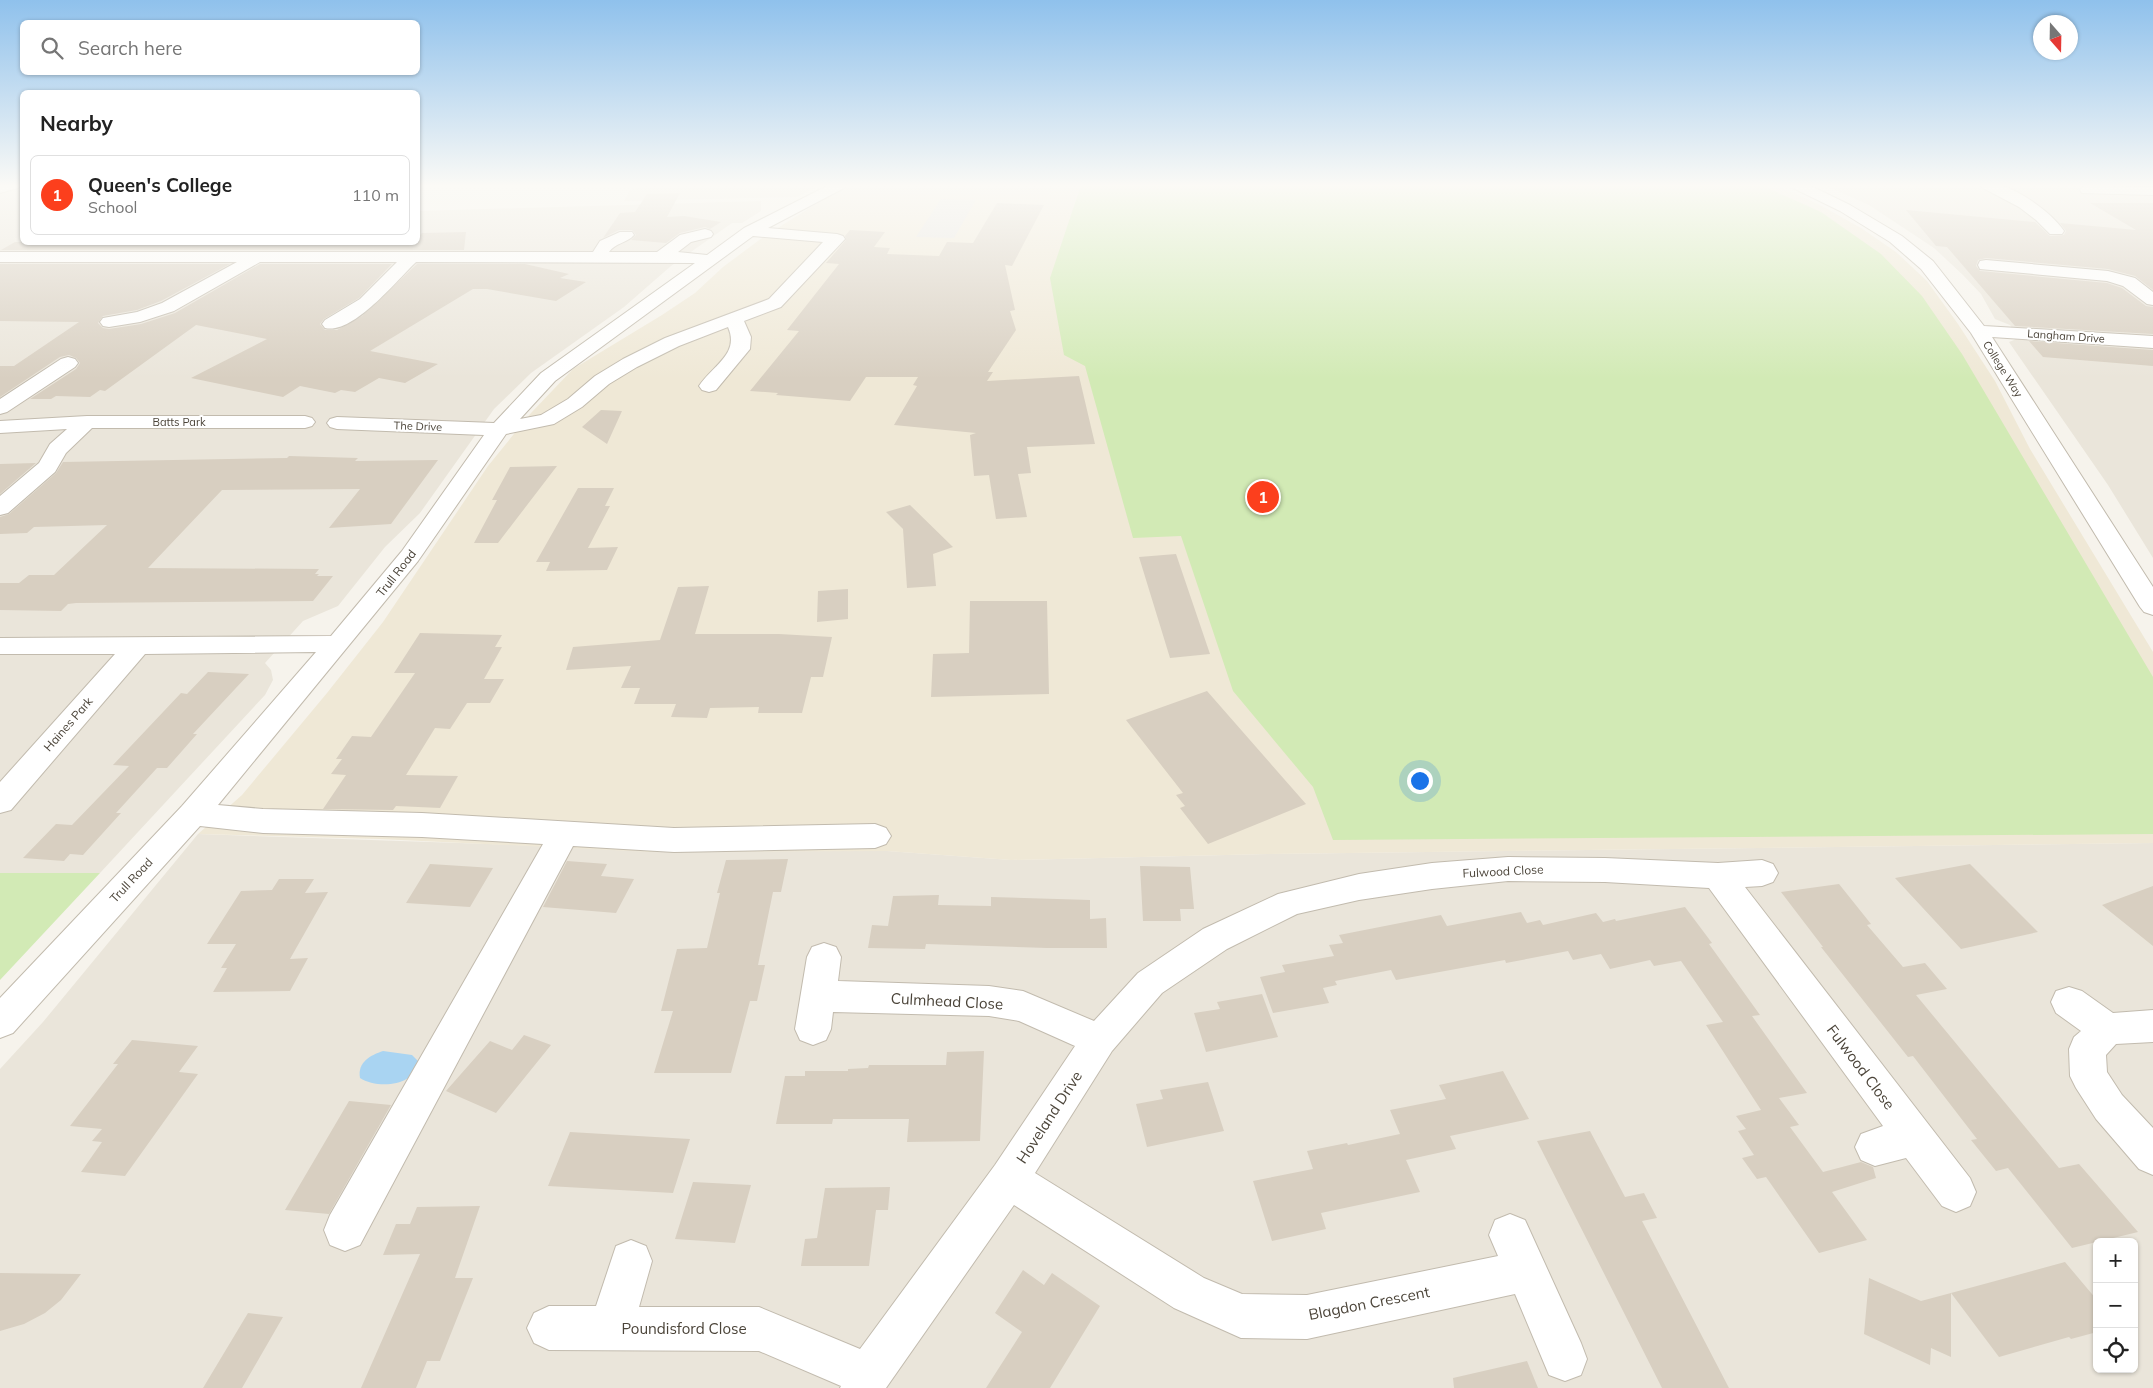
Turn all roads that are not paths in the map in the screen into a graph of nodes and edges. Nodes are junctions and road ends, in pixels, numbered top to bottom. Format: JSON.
{"nodes":[{"id":1,"x":111,"y":250,"type":"edge"},
{"id":2,"x":602,"y":250,"type":"edge"},
{"id":3,"x":671,"y":250,"type":"edge"},
{"id":4,"x":724,"y":250,"type":"edge"},
{"id":5,"x":825,"y":250,"type":"edge"},
{"id":6,"x":1909,"y":250,"type":"edge"},
{"id":7,"x":100,"y":256,"type":"junction"},
{"id":8,"x":1,"y":257,"type":"edge"},
{"id":9,"x":412,"y":257,"type":"junction"},
{"id":10,"x":598,"y":257,"type":"junction"},
{"id":11,"x":661,"y":257,"type":"junction"},
{"id":12,"x":255,"y":258,"type":"junction"},
{"id":13,"x":710,"y":260,"type":"junction"},
{"id":14,"x":1986,"y":265,"type":"dead end"},
{"id":15,"x":2153,"y":300,"type":"edge"},
{"id":16,"x":365,"y":318,"type":"dead end"},
{"id":17,"x":734,"y":319,"type":"junction"},
{"id":18,"x":109,"y":322,"type":"dead end"},
{"id":19,"x":1979,"y":331,"type":"junction"},
{"id":20,"x":2153,"y":342,"type":"edge"},
{"id":21,"x":73,"y":370,"type":"dead end"},
{"id":22,"x":709,"y":386,"type":"dead end"},
{"id":23,"x":288,"y":406,"type":"dead end"},
{"id":24,"x":0,"y":408,"type":"edge"},
{"id":25,"x":87,"y":422,"type":"junction"},
{"id":26,"x":270,"y":422,"type":"junction"},
{"id":27,"x":304,"y":422,"type":"dead end"},
{"id":28,"x":337,"y":423,"type":"dead end"},
{"id":29,"x":0,"y":427,"type":"edge"},
{"id":30,"x":499,"y":430,"type":"junction"},
{"id":31,"x":0,"y":508,"type":"edge"},
{"id":32,"x":2153,"y":607,"type":"edge"},
{"id":33,"x":338,"y":644,"type":"junction"},
{"id":34,"x":0,"y":646,"type":"edge"},
{"id":35,"x":137,"y":646,"type":"junction"},
{"id":36,"x":0,"y":802,"type":"edge"},
{"id":37,"x":193,"y":814,"type":"junction"},
{"id":38,"x":564,"y":834,"type":"junction"},
{"id":39,"x":874,"y":836,"type":"dead end"},
{"id":40,"x":1762,"y":873,"type":"dead end"},
{"id":41,"x":1718,"y":876,"type":"junction"},
{"id":42,"x":1290,"y":903,"type":"joint"},
{"id":43,"x":824,"y":957,"type":"dead end"},
{"id":44,"x":2069,"y":1002,"type":"dead end"},
{"id":45,"x":0,"y":1022,"type":"edge"},
{"id":46,"x":2153,"y":1026,"type":"edge"},
{"id":47,"x":2107,"y":1029,"type":"junction"},
{"id":48,"x":1099,"y":1040,"type":"junction"},
{"id":49,"x":1915,"y":1137,"type":"junction"},
{"id":50,"x":1875,"y":1147,"type":"dead end"},
{"id":51,"x":2153,"y":1156,"type":"edge"},
{"id":52,"x":1009,"y":1179,"type":"junction"},
{"id":53,"x":1956,"y":1192,"type":"dead end"},
{"id":54,"x":345,"y":1230,"type":"dead end"},
{"id":55,"x":631,"y":1261,"type":"dead end"},
{"id":56,"x":549,"y":1328,"type":"dead end"},
{"id":57,"x":611,"y":1328,"type":"junction"},
{"id":58,"x":1565,"y":1359,"type":"dead end"},
{"id":59,"x":865,"y":1382,"type":"edge"}],
"edges":[{"from":1,"to":7,"type":"street"},
{"from":2,"to":10,"type":"street"},
{"from":3,"to":11,"type":"street"},
{"from":4,"to":13,"type":"street","name":"Trull Road"},
{"from":5,"to":17,"type":"street","name":"The Drive"},
{"from":6,"to":19,"type":"street","name":"College Way"},
{"from":7,"to":8,"type":"street"},
{"from":7,"to":12,"type":"street"},
{"from":9,"to":10,"type":"street"},
{"from":9,"to":12,"type":"street"},
{"from":9,"to":16,"type":"street"},
{"from":10,"to":11,"type":"street"},
{"from":11,"to":13,"type":"street"},
{"from":12,"to":18,"type":"street"},
{"from":13,"to":30,"type":"street","name":"Trull Road"},
{"from":14,"to":15,"type":"street"},
{"from":17,"to":22,"type":"street"},
{"from":17,"to":30,"type":"street","name":"The Drive"},
{"from":19,"to":20,"type":"street","name":"Langham Drive"},
{"from":19,"to":32,"type":"street","name":"College Way"},
{"from":21,"to":24,"type":"street"},
{"from":23,"to":26,"type":"street"},
{"from":25,"to":26,"type":"street","name":"Batts Park"},
{"from":25,"to":29,"type":"street","name":"Batts Park"},
{"from":25,"to":31,"type":"street"},
{"from":26,"to":27,"type":"street","name":"Batts Park"},
{"from":28,"to":30,"type":"street","name":"The Drive"},
{"from":30,"to":33,"type":"street","name":"Trull Road"},
{"from":33,"to":35,"type":"street"},
{"from":33,"to":37,"type":"street","name":"Trull Road"},
{"from":34,"to":35,"type":"street"},
{"from":35,"to":36,"type":"street","name":"Haines Park"},
{"from":37,"to":38,"type":"street"},
{"from":37,"to":45,"type":"street","name":"Trull Road"},
{"from":38,"to":39,"type":"street"},
{"from":38,"to":54,"type":"street"},
{"from":40,"to":41,"type":"street","name":"Fulwood Close"},
{"from":41,"to":42,"type":"street","name":"Fulwood Close"},
{"from":41,"to":49,"type":"street","name":"Fulwood Close"},
{"from":42,"to":48,"type":"street","name":"Hoveland Drive"},
{"from":43,"to":48,"type":"street","name":"Culmhead Close"},
{"from":44,"to":47,"type":"street"},
{"from":46,"to":47,"type":"street"},
{"from":47,"to":51,"type":"street"},
{"from":48,"to":52,"type":"street","name":"Hoveland Drive"},
{"from":49,"to":50,"type":"street"},
{"from":49,"to":53,"type":"street","name":"Fulwood Close"},
{"from":52,"to":58,"type":"street","name":"Blagdon Crescent"},
{"from":52,"to":59,"type":"street","name":"Hoveland Drive"},
{"from":55,"to":57,"type":"street","name":"Poundisford Close"},
{"from":56,"to":57,"type":"street","name":"Poundisford Close"},
{"from":57,"to":59,"type":"street","name":"Poundisford Close"}]}
